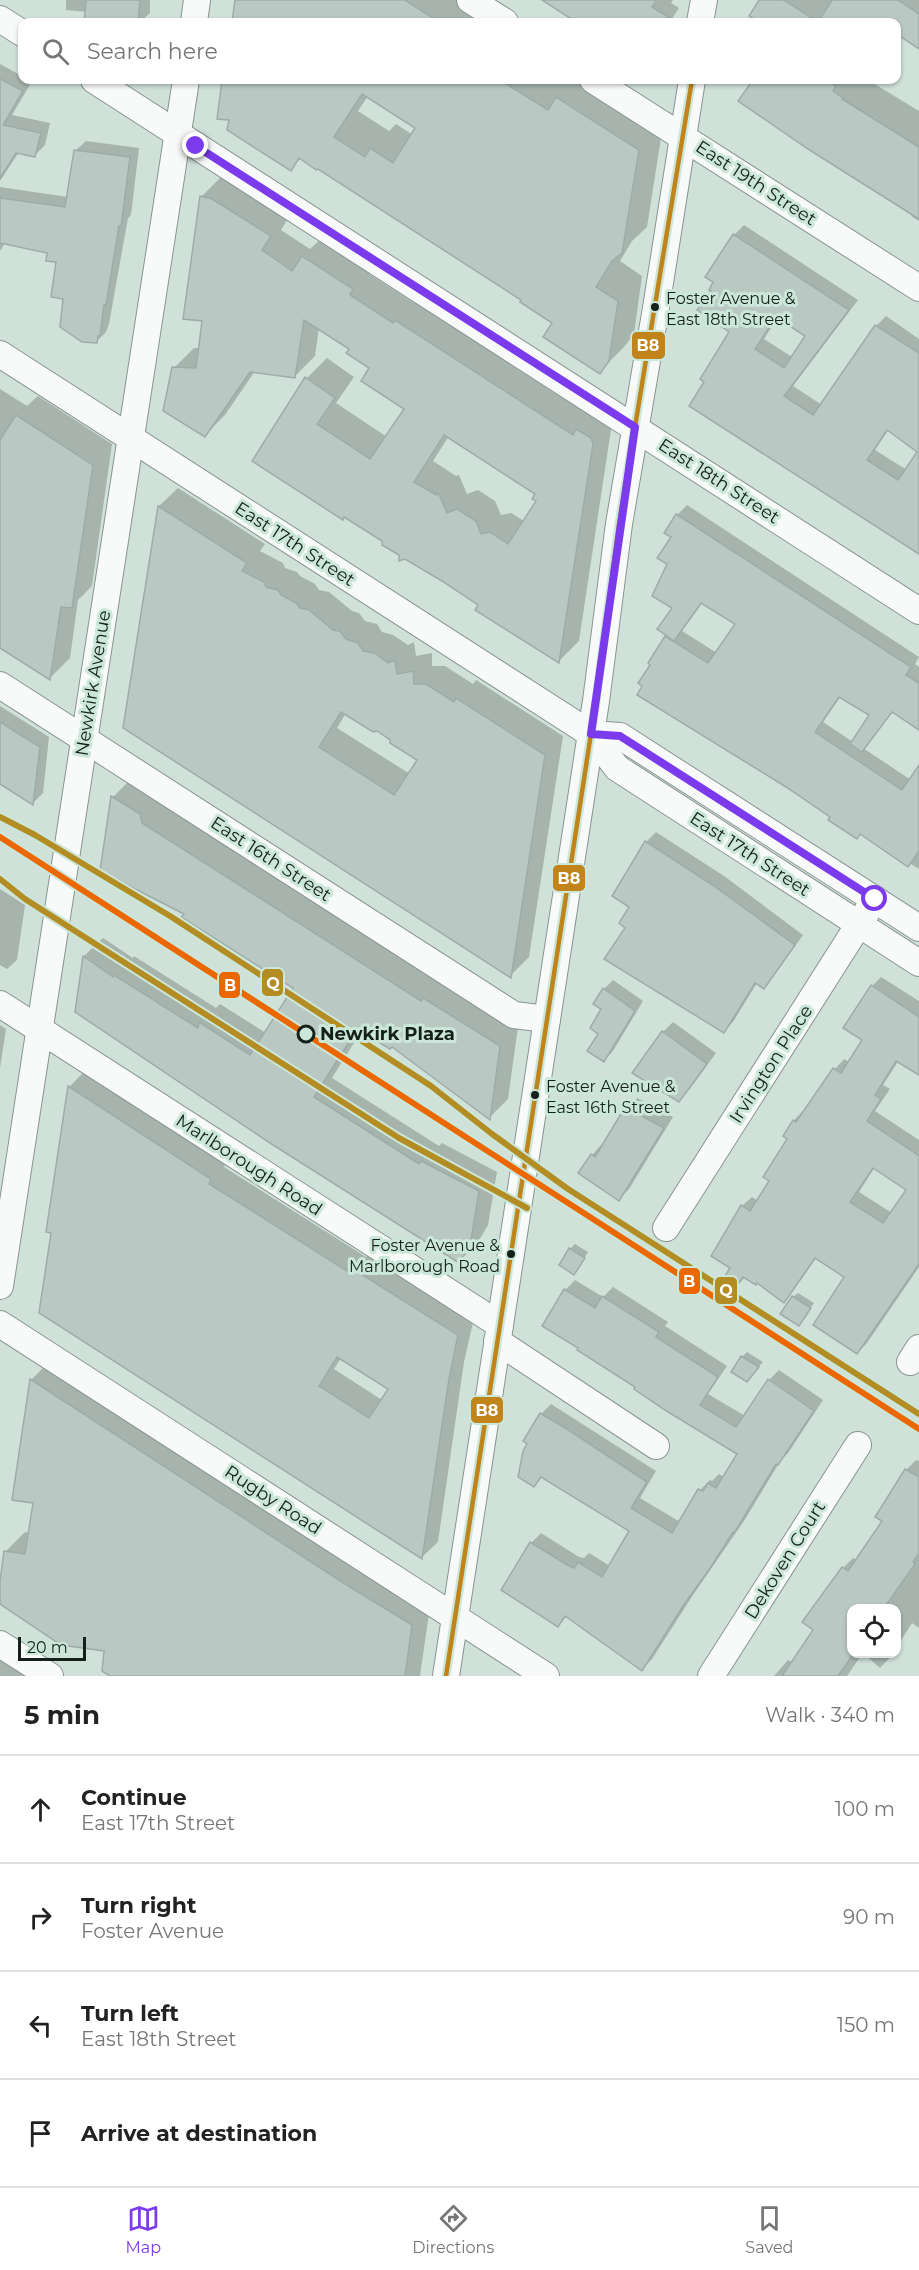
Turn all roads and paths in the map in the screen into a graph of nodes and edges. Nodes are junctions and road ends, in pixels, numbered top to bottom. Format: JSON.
{"nodes":[{"id":1,"x":197,"y":0,"type":"edge"},
{"id":2,"x":470,"y":0,"type":"edge"},
{"id":3,"x":704,"y":0,"type":"edge"},
{"id":4,"x":195,"y":18,"type":"edge"},
{"id":5,"x":499,"y":18,"type":"edge"},
{"id":6,"x":701,"y":18,"type":"edge"},
{"id":7,"x":0,"y":19,"type":"edge"},
{"id":8,"x":18,"y":30,"type":"edge"},
{"id":9,"x":100,"y":84,"type":"edge"},
{"id":10,"x":185,"y":84,"type":"edge"},
{"id":11,"x":599,"y":84,"type":"edge"},
{"id":12,"x":691,"y":84,"type":"edge"},
{"id":13,"x":177,"y":133,"type":"junction"},
{"id":14,"x":682,"y":136,"type":"junction"},
{"id":15,"x":919,"y":288,"type":"edge"},
{"id":16,"x":0,"y":354,"type":"edge"},
{"id":17,"x":635,"y":427,"type":"junction"},
{"id":18,"x":129,"y":438,"type":"junction"},
{"id":19,"x":919,"y":611,"type":"edge"},
{"id":20,"x":0,"y":686,"type":"edge"},
{"id":21,"x":591,"y":734,"type":"junction"},
{"id":22,"x":85,"y":739,"type":"junction"},
{"id":23,"x":875,"y":899,"type":"junction"},
{"id":24,"x":859,"y":924,"type":"junction"},
{"id":25,"x":919,"y":928,"type":"edge"},
{"id":26,"x":919,"y":963,"type":"edge"},
{"id":27,"x":0,"y":1004,"type":"edge"},
{"id":28,"x":547,"y":1019,"type":"junction"},
{"id":29,"x":39,"y":1030,"type":"junction"},
{"id":30,"x":666,"y":1228,"type":"dead end"},
{"id":31,"x":0,"y":1286,"type":"edge"},
{"id":32,"x":0,"y":1324,"type":"edge"},
{"id":33,"x":498,"y":1333,"type":"junction"},
{"id":34,"x":858,"y":1444,"type":"dead end"},
{"id":35,"x":656,"y":1446,"type":"dead end"},
{"id":36,"x":455,"y":1617,"type":"junction"},
{"id":37,"x":0,"y":1644,"type":"edge"},
{"id":38,"x":50,"y":1676,"type":"edge"},
{"id":39,"x":446,"y":1676,"type":"edge"},
{"id":40,"x":546,"y":1676,"type":"edge"},
{"id":41,"x":711,"y":1676,"type":"edge"}],
"edges":[{"from":1,"to":4,"type":"street"},
{"from":2,"to":5,"type":"street"},
{"from":3,"to":6,"type":"street"},
{"from":7,"to":8,"type":"street"},
{"from":9,"to":13,"type":"street","name":"East 18th Street"},
{"from":10,"to":13,"type":"street","name":"Newkirk Avenue"},
{"from":11,"to":14,"type":"street","name":"East 19th Street"},
{"from":12,"to":14,"type":"street"},
{"from":13,"to":17,"type":"street","name":"East 18th Street"},
{"from":13,"to":18,"type":"street","name":"Newkirk Avenue"},
{"from":14,"to":15,"type":"street","name":"East 19th Street"},
{"from":14,"to":17,"type":"street"},
{"from":16,"to":18,"type":"street","name":"East 17th Street"},
{"from":17,"to":19,"type":"street","name":"East 18th Street"},
{"from":17,"to":21,"type":"street"},
{"from":18,"to":21,"type":"street","name":"East 17th Street"},
{"from":18,"to":22,"type":"street","name":"Newkirk Avenue"},
{"from":20,"to":22,"type":"street","name":"East 16th Street"},
{"from":21,"to":23,"type":"street","name":"East 17th Street"},
{"from":21,"to":24,"type":"street","name":"East 17th Street"},
{"from":21,"to":28,"type":"street"},
{"from":22,"to":28,"type":"street","name":"East 16th Street"},
{"from":22,"to":29,"type":"street","name":"Newkirk Avenue"},
{"from":23,"to":24,"type":"street","name":"Irvington Place"},
{"from":23,"to":25,"type":"street","name":"East 17th Street"},
{"from":24,"to":26,"type":"street","name":"East 17th Street"},
{"from":24,"to":30,"type":"street","name":"Irvington Place"},
{"from":27,"to":29,"type":"street","name":"Marlborough Road"},
{"from":28,"to":33,"type":"street"},
{"from":29,"to":31,"type":"street","name":"Newkirk Avenue"},
{"from":29,"to":33,"type":"street","name":"Marlborough Road"},
{"from":32,"to":36,"type":"street","name":"Rugby Road"},
{"from":33,"to":35,"type":"street","name":"Marlborough Road"},
{"from":33,"to":36,"type":"street"},
{"from":34,"to":41,"type":"street","name":"Dekoven Court"},
{"from":36,"to":39,"type":"street"},
{"from":36,"to":40,"type":"street","name":"Rugby Road"},
{"from":37,"to":38,"type":"street"}]}
